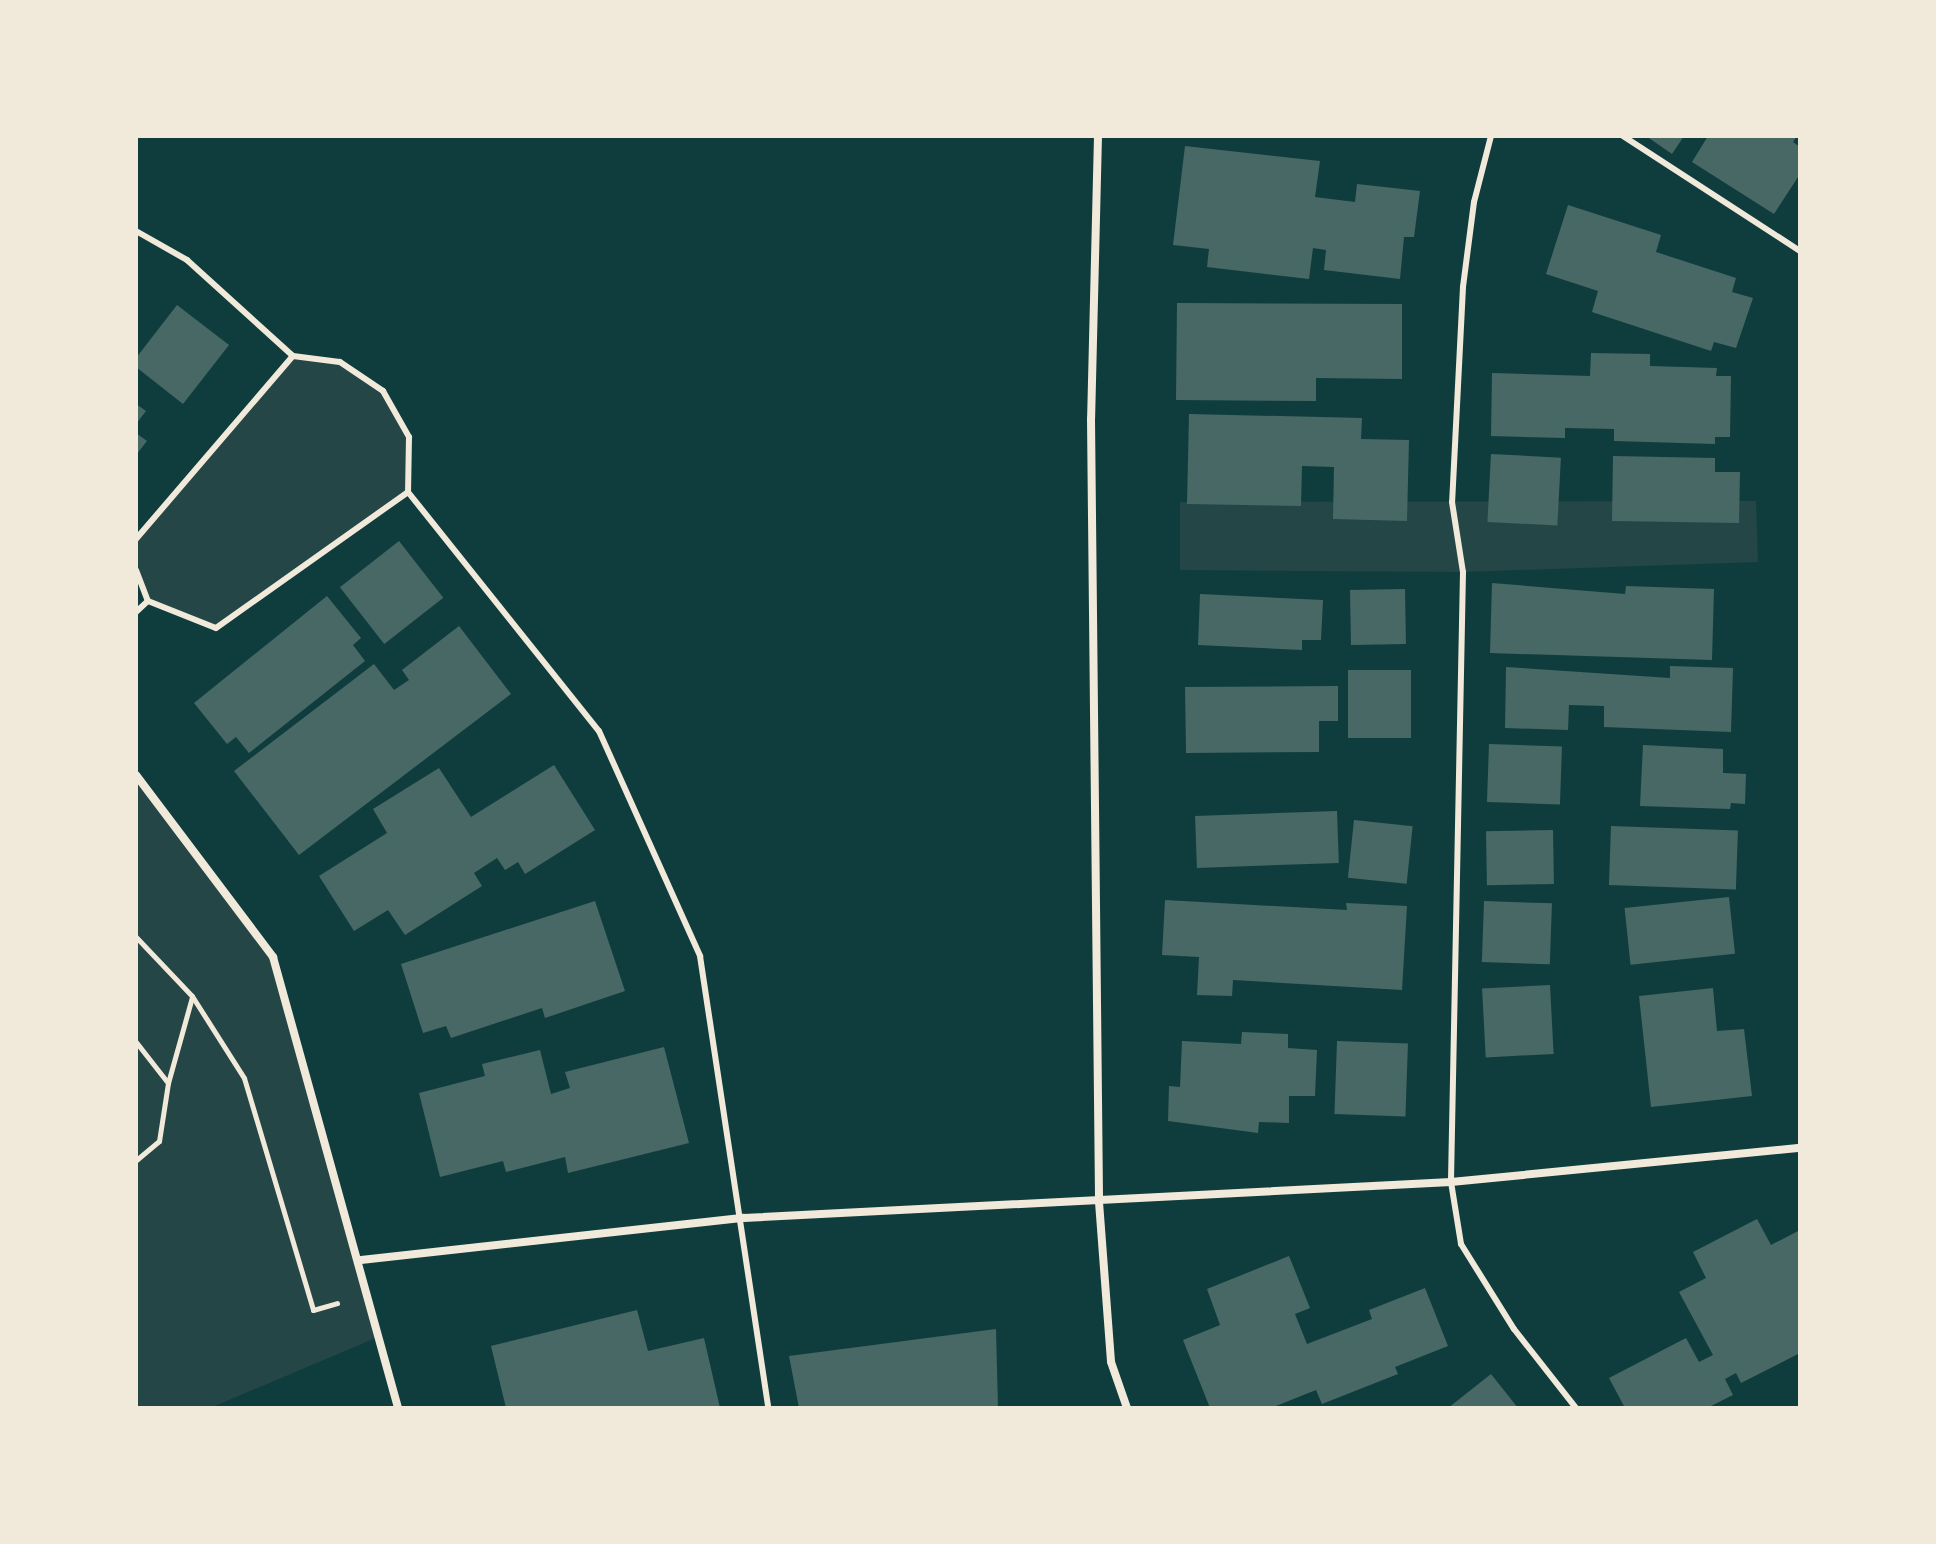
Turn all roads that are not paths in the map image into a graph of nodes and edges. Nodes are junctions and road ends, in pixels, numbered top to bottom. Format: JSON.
{"nodes":[{"id":1,"x":1098,"y":136,"type":"edge"},
{"id":2,"x":1491,"y":136,"type":"edge"},
{"id":3,"x":1623,"y":136,"type":"edge"},
{"id":4,"x":136,"y":231,"type":"edge"},
{"id":5,"x":1800,"y":251,"type":"edge"},
{"id":6,"x":293,"y":356,"type":"junction"},
{"id":7,"x":408,"y":492,"type":"junction"},
{"id":8,"x":136,"y":539,"type":"edge"},
{"id":9,"x":136,"y":570,"type":"edge"},
{"id":10,"x":148,"y":601,"type":"junction"},
{"id":11,"x":136,"y":612,"type":"edge"},
{"id":12,"x":136,"y":775,"type":"edge"},
{"id":13,"x":1800,"y":1148,"type":"edge"},
{"id":14,"x":1451,"y":1182,"type":"junction"},
{"id":15,"x":1099,"y":1202,"type":"junction"},
{"id":16,"x":744,"y":1218,"type":"junction"},
{"id":17,"x":361,"y":1260,"type":"junction"},
{"id":18,"x":398,"y":1408,"type":"edge"},
{"id":19,"x":768,"y":1408,"type":"edge"},
{"id":20,"x":1127,"y":1408,"type":"edge"},
{"id":21,"x":1576,"y":1408,"type":"edge"}],
"edges":[{"from":1,"to":15,"type":"street"},
{"from":2,"to":14,"type":"lane"},
{"from":3,"to":5,"type":"lane"},
{"from":4,"to":6,"type":"lane"},
{"from":6,"to":7,"type":"lane"},
{"from":6,"to":8,"type":"lane"},
{"from":7,"to":10,"type":"lane"},
{"from":7,"to":16,"type":"lane"},
{"from":9,"to":10,"type":"lane"},
{"from":10,"to":11,"type":"lane"},
{"from":12,"to":17,"type":"street"},
{"from":13,"to":14,"type":"street"},
{"from":14,"to":15,"type":"street"},
{"from":14,"to":21,"type":"lane"},
{"from":15,"to":16,"type":"street"},
{"from":15,"to":20,"type":"street"},
{"from":16,"to":17,"type":"street"},
{"from":16,"to":19,"type":"lane"},
{"from":17,"to":18,"type":"street"}]}
